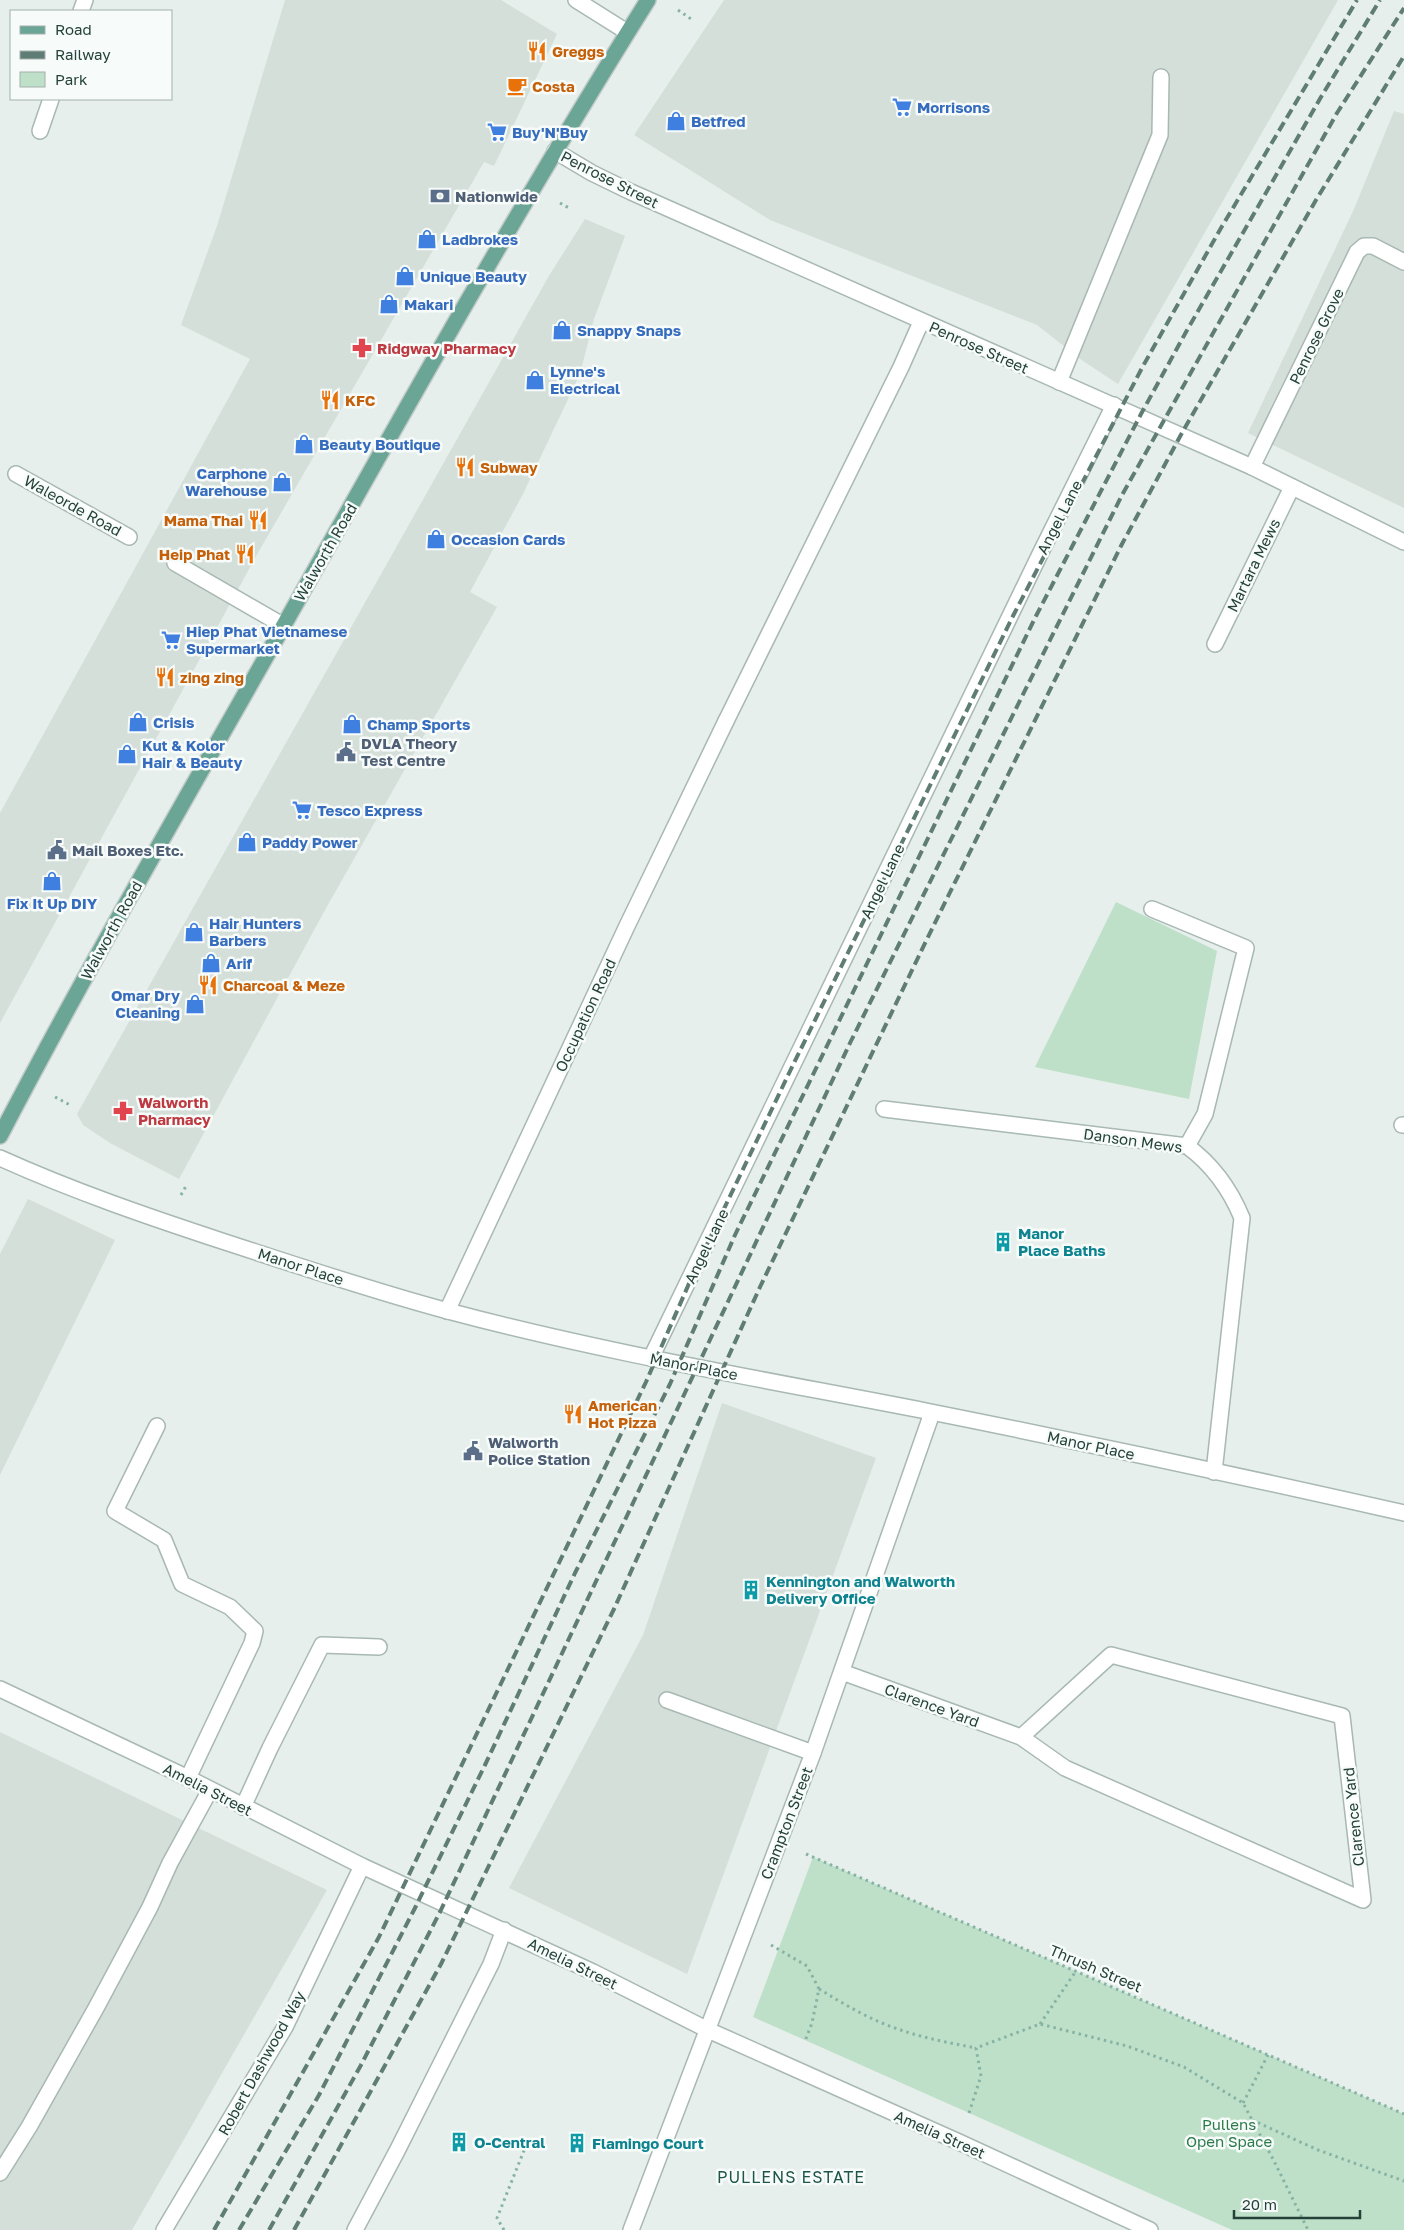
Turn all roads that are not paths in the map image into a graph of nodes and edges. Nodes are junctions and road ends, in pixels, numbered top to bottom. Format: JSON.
{"nodes":[{"id":1,"x":576,"y":0,"type":"edge"},
{"id":2,"x":648,"y":0,"type":"edge"},
{"id":3,"x":628,"y":32,"type":"junction"},
{"id":4,"x":1161,"y":77,"type":"dead end"},
{"id":5,"x":51,"y":100,"type":"edge"},
{"id":6,"x":40,"y":131,"type":"dead end"},
{"id":7,"x":555,"y":150,"type":"junction"},
{"id":8,"x":1404,"y":262,"type":"edge"},
{"id":9,"x":921,"y":322,"type":"junction"},
{"id":10,"x":1059,"y":382,"type":"junction"},
{"id":11,"x":1114,"y":406,"type":"junction"},
{"id":12,"x":1252,"y":467,"type":"junction"},
{"id":13,"x":16,"y":474,"type":"dead end"},
{"id":14,"x":1292,"y":487,"type":"junction"},
{"id":15,"x":130,"y":537,"type":"dead end"},
{"id":16,"x":1404,"y":542,"type":"edge"},
{"id":17,"x":175,"y":563,"type":"dead end"},
{"id":18,"x":284,"y":626,"type":"junction"},
{"id":19,"x":1215,"y":644,"type":"dead end"},
{"id":20,"x":1152,"y":909,"type":"dead end"},
{"id":21,"x":884,"y":1109,"type":"dead end"},
{"id":22,"x":0,"y":1136,"type":"edge"},
{"id":23,"x":1187,"y":1146,"type":"junction"},
{"id":24,"x":0,"y":1158,"type":"edge"},
{"id":25,"x":447,"y":1311,"type":"junction"},
{"id":26,"x":651,"y":1358,"type":"junction"},
{"id":27,"x":932,"y":1412,"type":"junction"},
{"id":28,"x":157,"y":1426,"type":"dead end"},
{"id":29,"x":1214,"y":1472,"type":"junction"},
{"id":30,"x":1404,"y":1514,"type":"edge"},
{"id":31,"x":380,"y":1647,"type":"dead end"},
{"id":32,"x":842,"y":1672,"type":"junction"},
{"id":33,"x":0,"y":1689,"type":"edge"},
{"id":34,"x":667,"y":1700,"type":"dead end"},
{"id":35,"x":1021,"y":1737,"type":"junction"},
{"id":36,"x":813,"y":1753,"type":"junction"},
{"id":37,"x":188,"y":1778,"type":"junction"},
{"id":38,"x":210,"y":1790,"type":"junction"},
{"id":39,"x":243,"y":1807,"type":"junction"},
{"id":40,"x":362,"y":1866,"type":"junction"},
{"id":41,"x":504,"y":1930,"type":"junction"},
{"id":42,"x":708,"y":2030,"type":"junction"},
{"id":43,"x":0,"y":2173,"type":"edge"},
{"id":44,"x":637,"y":2228,"type":"edge"},
{"id":45,"x":164,"y":2230,"type":"edge"},
{"id":46,"x":354,"y":2230,"type":"edge"},
{"id":47,"x":1150,"y":2230,"type":"edge"}],
"edges":[{"from":1,"to":3,"type":"street"},
{"from":2,"to":3,"type":"main road","name":"Walworth Road"},
{"from":3,"to":7,"type":"main road","name":"Walworth Road"},
{"from":4,"to":10,"type":"street"},
{"from":5,"to":6,"type":"street"},
{"from":7,"to":9,"type":"street","name":"Penrose Street"},
{"from":7,"to":18,"type":"main road","name":"Walworth Road"},
{"from":8,"to":12,"type":"street","name":"Penrose Grove"},
{"from":9,"to":10,"type":"street","name":"Penrose Street"},
{"from":9,"to":25,"type":"street","name":"Occupation Road"},
{"from":10,"to":11,"type":"street","name":"Penrose Street"},
{"from":11,"to":12,"type":"street","name":"Penrose Street"},
{"from":11,"to":26,"type":"street","name":"Angel Lane"},
{"from":12,"to":14,"type":"street","name":"Penrose Street"},
{"from":13,"to":15,"type":"street","name":"Waleorde Road"},
{"from":14,"to":16,"type":"street","name":"Penrose Street"},
{"from":14,"to":19,"type":"street","name":"Martara Mews"},
{"from":17,"to":18,"type":"street"},
{"from":18,"to":22,"type":"main road","name":"Walworth Road"},
{"from":20,"to":23,"type":"street"},
{"from":21,"to":23,"type":"street","name":"Danson Mews"},
{"from":23,"to":29,"type":"street","name":"Danson Mews"},
{"from":24,"to":25,"type":"street","name":"Manor Place"},
{"from":25,"to":26,"type":"street","name":"Manor Place"},
{"from":26,"to":27,"type":"street","name":"Manor Place"},
{"from":27,"to":29,"type":"street","name":"Manor Place"},
{"from":27,"to":32,"type":"street","name":"Crampton Street"},
{"from":28,"to":37,"type":"street"},
{"from":29,"to":30,"type":"street","name":"Manor Place"},
{"from":31,"to":39,"type":"street"},
{"from":32,"to":35,"type":"street","name":"Clarence Yard"},
{"from":32,"to":36,"type":"street","name":"Crampton Street"},
{"from":33,"to":37,"type":"street","name":"Amelia Street"},
{"from":34,"to":36,"type":"street"},
{"from":35,"to":35,"type":"street","name":"Clarence Yard"},
{"from":36,"to":42,"type":"street","name":"Crampton Street"},
{"from":37,"to":38,"type":"street","name":"Amelia Street"},
{"from":38,"to":39,"type":"street","name":"Amelia Street"},
{"from":38,"to":43,"type":"street"},
{"from":39,"to":40,"type":"street","name":"Amelia Street"},
{"from":40,"to":41,"type":"street","name":"Amelia Street"},
{"from":40,"to":45,"type":"street","name":"Robert Dashwood Way"},
{"from":41,"to":42,"type":"street","name":"Amelia Street"},
{"from":41,"to":46,"type":"street"},
{"from":42,"to":44,"type":"street","name":"Crampton Street"},
{"from":42,"to":47,"type":"street","name":"Amelia Street"}]}
